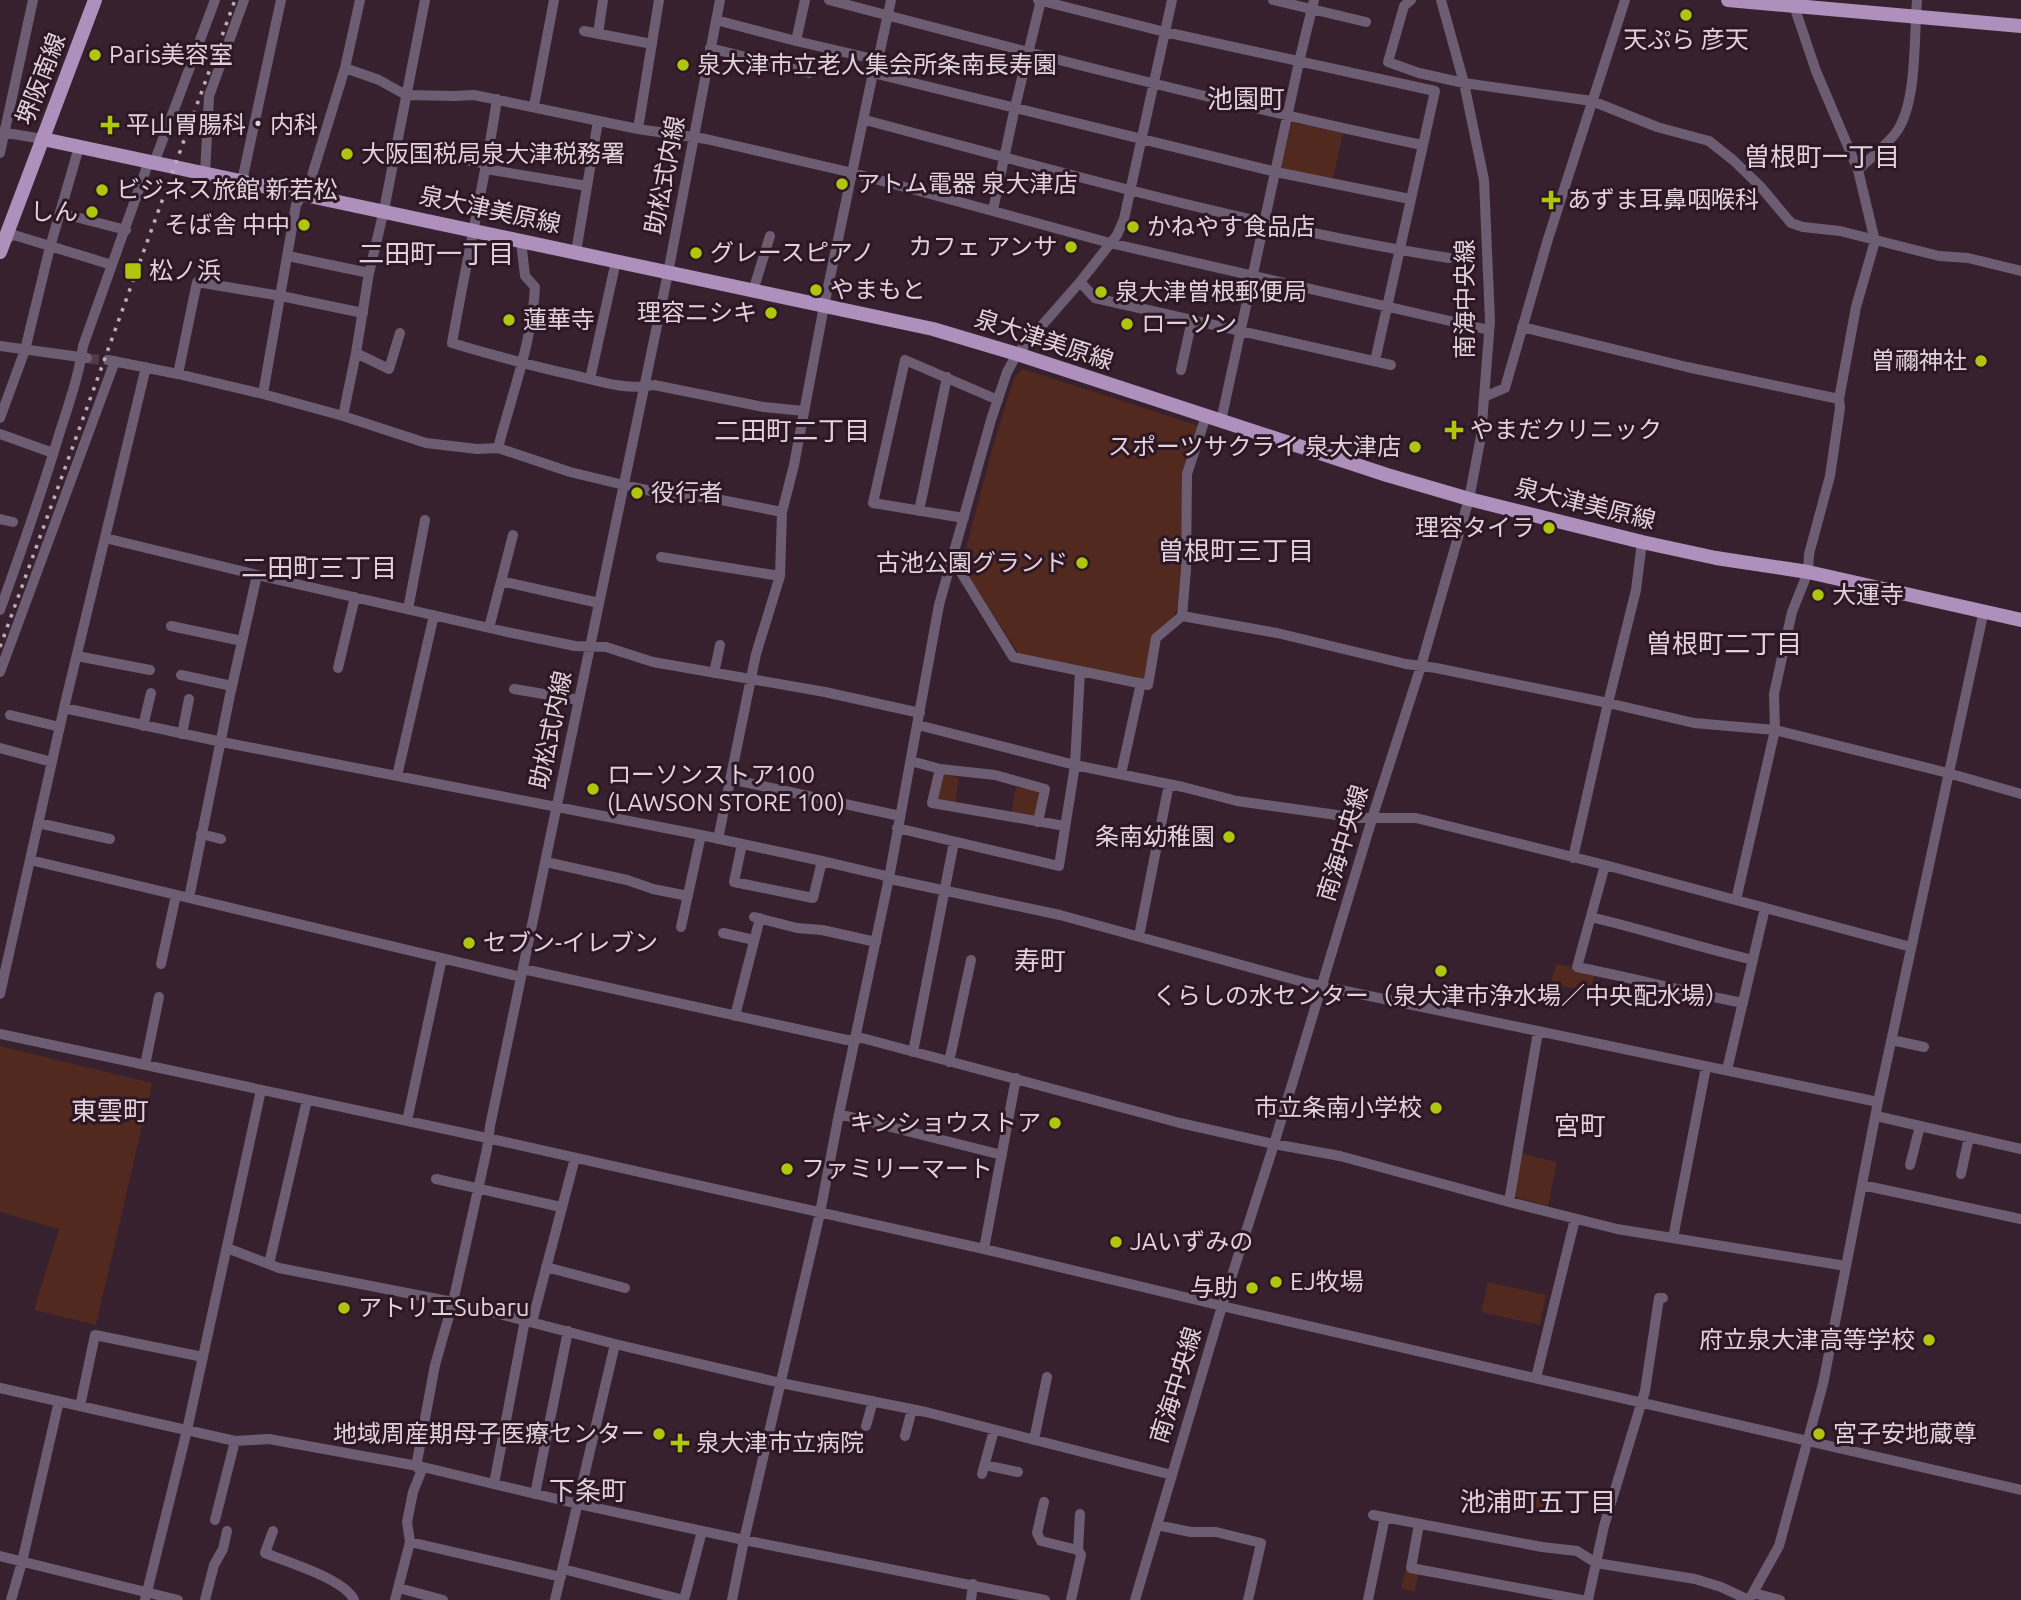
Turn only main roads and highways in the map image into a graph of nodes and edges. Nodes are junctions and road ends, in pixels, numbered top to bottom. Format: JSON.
{"nodes":[{"id":1,"x":95,"y":0,"type":"edge"},
{"id":2,"x":1728,"y":0,"type":"edge"},
{"id":3,"x":1768,"y":1,"type":"edge"},
{"id":4,"x":2021,"y":26,"type":"edge"},
{"id":5,"x":43,"y":139,"type":"junction"},
{"id":6,"x":2,"y":243,"type":"edge"},
{"id":7,"x":2021,"y":620,"type":"edge"}],
"edges":[{"from":1,"to":5,"type":"main road","name":"堺阪南線"},
{"from":2,"to":3,"type":"main road"},
{"from":3,"to":4,"type":"main road"},
{"from":5,"to":6,"type":"main road","name":"堺阪南線"},
{"from":5,"to":7,"type":"main road","name":"泉大津美原線"}]}
